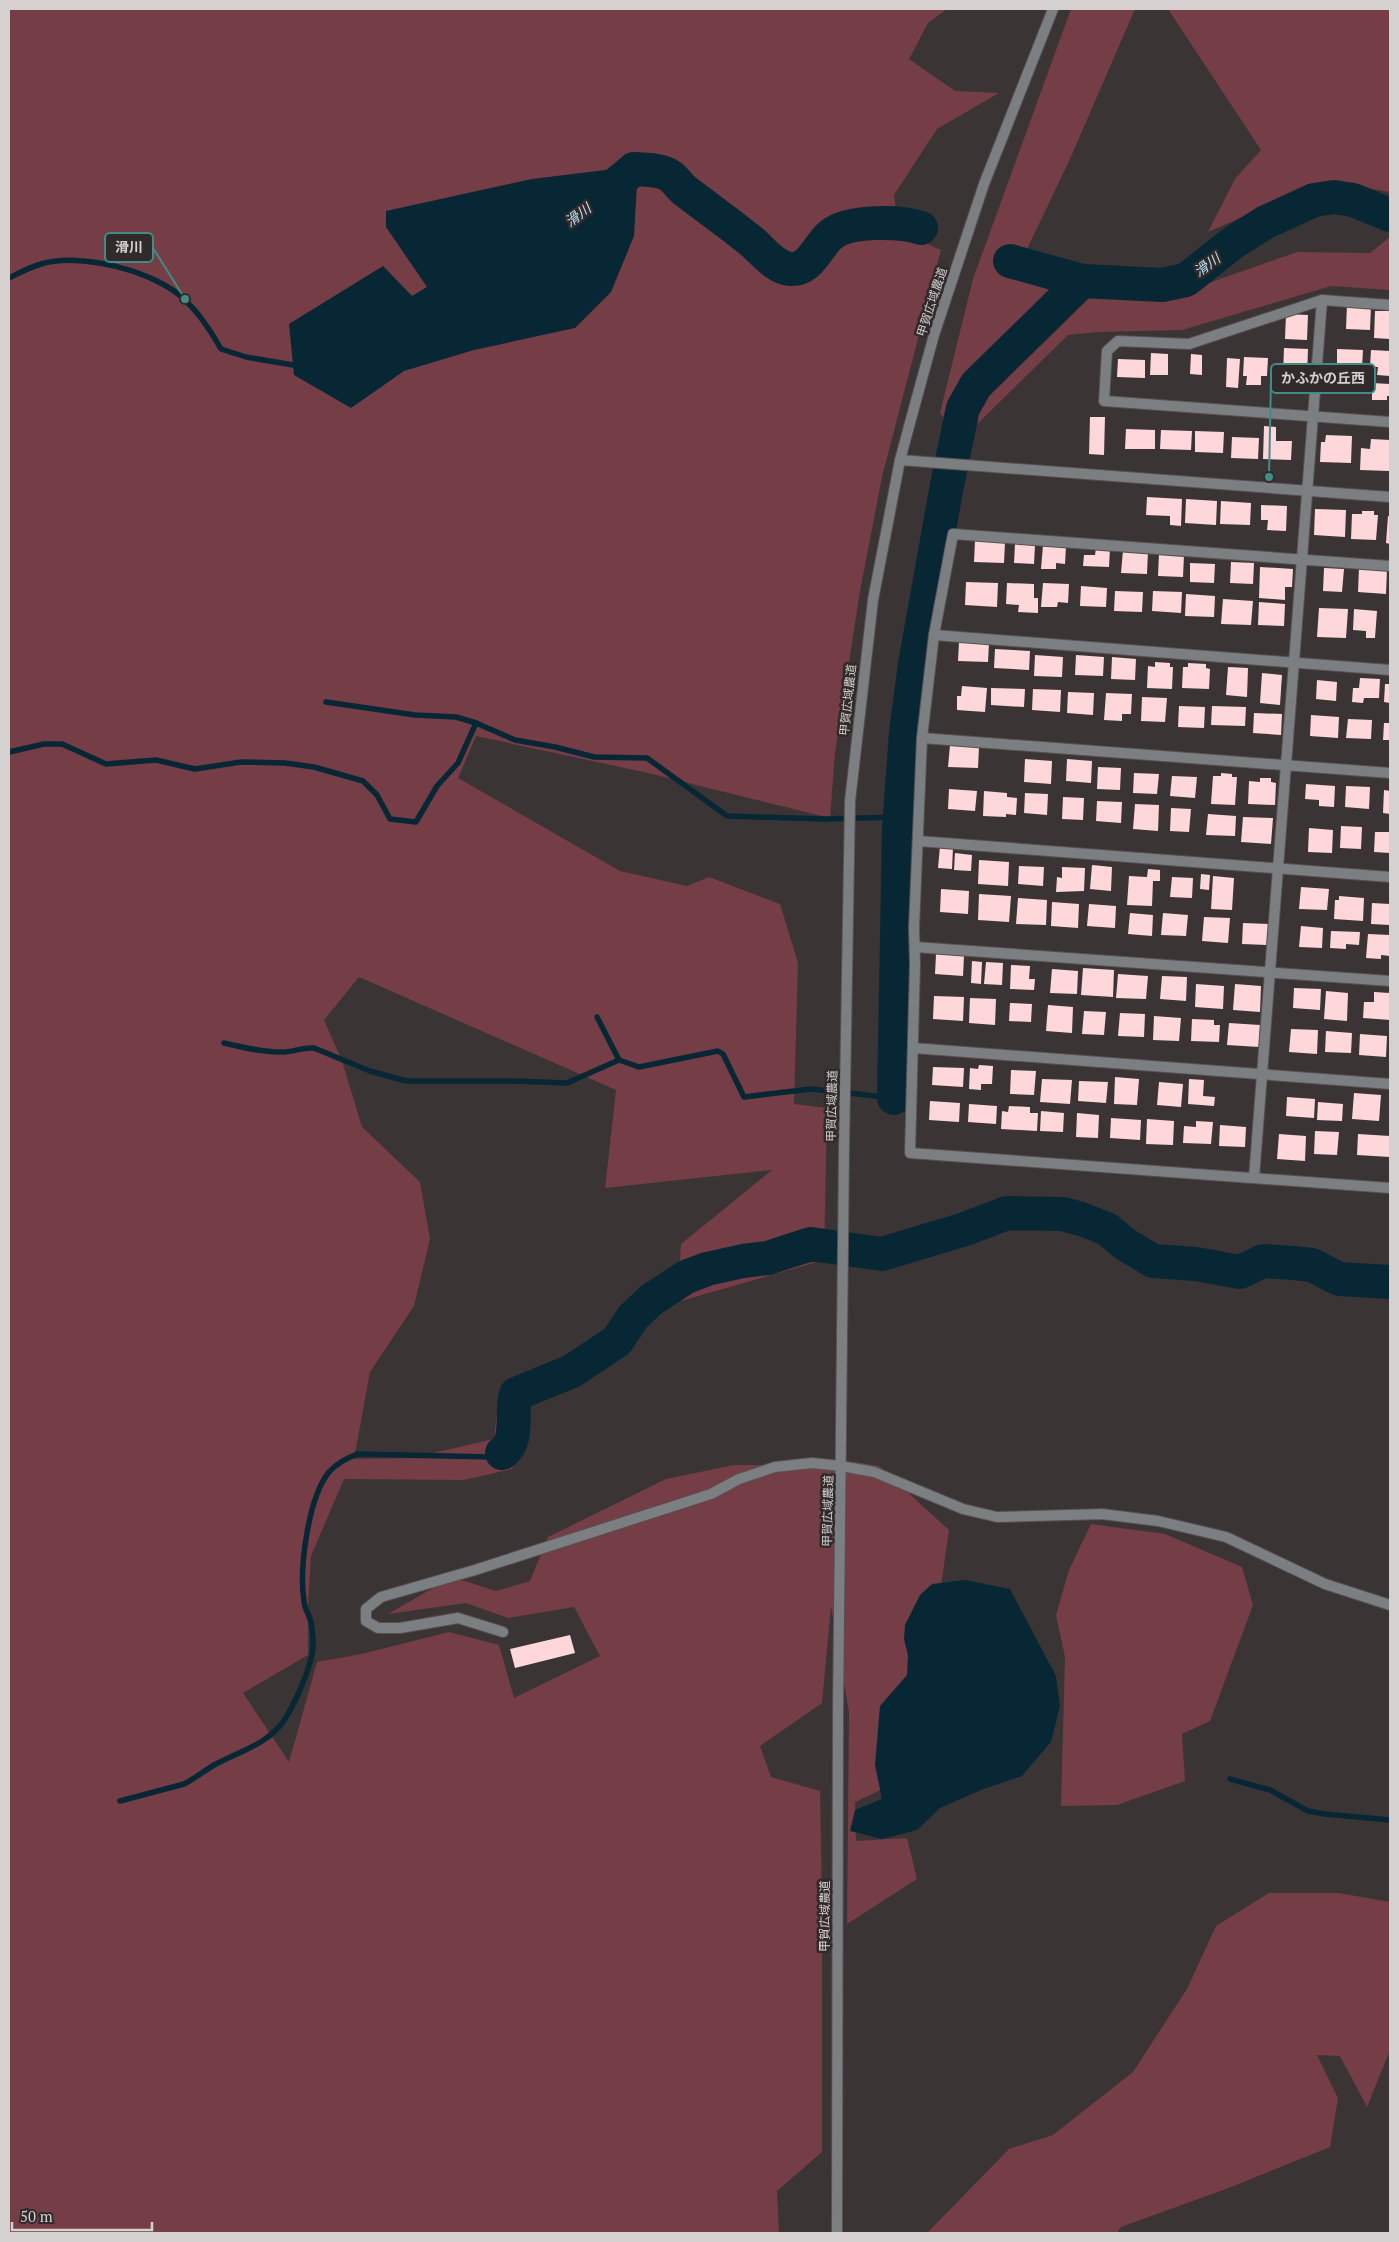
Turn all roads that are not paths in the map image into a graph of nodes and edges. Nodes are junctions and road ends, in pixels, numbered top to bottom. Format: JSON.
{"nodes":[{"id":1,"x":1053,"y":9,"type":"edge"},
{"id":2,"x":1322,"y":300,"type":"junction"},
{"id":3,"x":1390,"y":305,"type":"edge"},
{"id":4,"x":1313,"y":416,"type":"junction"},
{"id":5,"x":1390,"y":422,"type":"edge"},
{"id":6,"x":900,"y":460,"type":"junction"},
{"id":7,"x":1308,"y":490,"type":"junction"},
{"id":8,"x":1390,"y":496,"type":"edge"},
{"id":9,"x":1302,"y":560,"type":"junction"},
{"id":10,"x":1390,"y":566,"type":"edge"},
{"id":11,"x":934,"y":635,"type":"junction"},
{"id":12,"x":1294,"y":663,"type":"junction"},
{"id":13,"x":1390,"y":670,"type":"edge"},
{"id":14,"x":922,"y":738,"type":"junction"},
{"id":15,"x":1286,"y":765,"type":"junction"},
{"id":16,"x":1390,"y":773,"type":"edge"},
{"id":17,"x":918,"y":842,"type":"junction"},
{"id":18,"x":1279,"y":869,"type":"junction"},
{"id":19,"x":1390,"y":877,"type":"edge"},
{"id":20,"x":914,"y":947,"type":"junction"},
{"id":21,"x":1271,"y":972,"type":"junction"},
{"id":22,"x":1390,"y":981,"type":"edge"},
{"id":23,"x":913,"y":1048,"type":"junction"},
{"id":24,"x":1262,"y":1075,"type":"junction"},
{"id":25,"x":1390,"y":1084,"type":"edge"},
{"id":26,"x":1254,"y":1178,"type":"junction"},
{"id":27,"x":1390,"y":1188,"type":"edge"},
{"id":28,"x":841,"y":1466,"type":"junction"},
{"id":29,"x":1390,"y":1605,"type":"edge"},
{"id":30,"x":503,"y":1632,"type":"dead end"},
{"id":31,"x":837,"y":2233,"type":"edge"}],
"edges":[{"from":1,"to":6,"type":"street","name":"甲賀広域農道"},
{"from":2,"to":3,"type":"street"},
{"from":2,"to":4,"type":"street"},
{"from":2,"to":4,"type":"street"},
{"from":4,"to":5,"type":"street"},
{"from":4,"to":7,"type":"street"},
{"from":6,"to":7,"type":"street"},
{"from":6,"to":28,"type":"street","name":"甲賀広域農道"},
{"from":7,"to":8,"type":"street"},
{"from":7,"to":9,"type":"street"},
{"from":9,"to":10,"type":"street"},
{"from":9,"to":11,"type":"street"},
{"from":9,"to":12,"type":"street"},
{"from":11,"to":12,"type":"street"},
{"from":11,"to":14,"type":"street"},
{"from":12,"to":13,"type":"street"},
{"from":12,"to":15,"type":"street"},
{"from":14,"to":15,"type":"street"},
{"from":14,"to":17,"type":"street"},
{"from":15,"to":16,"type":"street"},
{"from":15,"to":18,"type":"street"},
{"from":17,"to":18,"type":"street"},
{"from":17,"to":20,"type":"street"},
{"from":18,"to":19,"type":"street"},
{"from":18,"to":21,"type":"street"},
{"from":20,"to":21,"type":"street"},
{"from":20,"to":23,"type":"street"},
{"from":21,"to":22,"type":"street"},
{"from":21,"to":24,"type":"street"},
{"from":23,"to":24,"type":"street"},
{"from":23,"to":26,"type":"street"},
{"from":24,"to":25,"type":"street"},
{"from":24,"to":26,"type":"street"},
{"from":26,"to":27,"type":"street"},
{"from":28,"to":29,"type":"street"},
{"from":28,"to":30,"type":"street"},
{"from":28,"to":31,"type":"street","name":"甲賀広域農道"}]}
